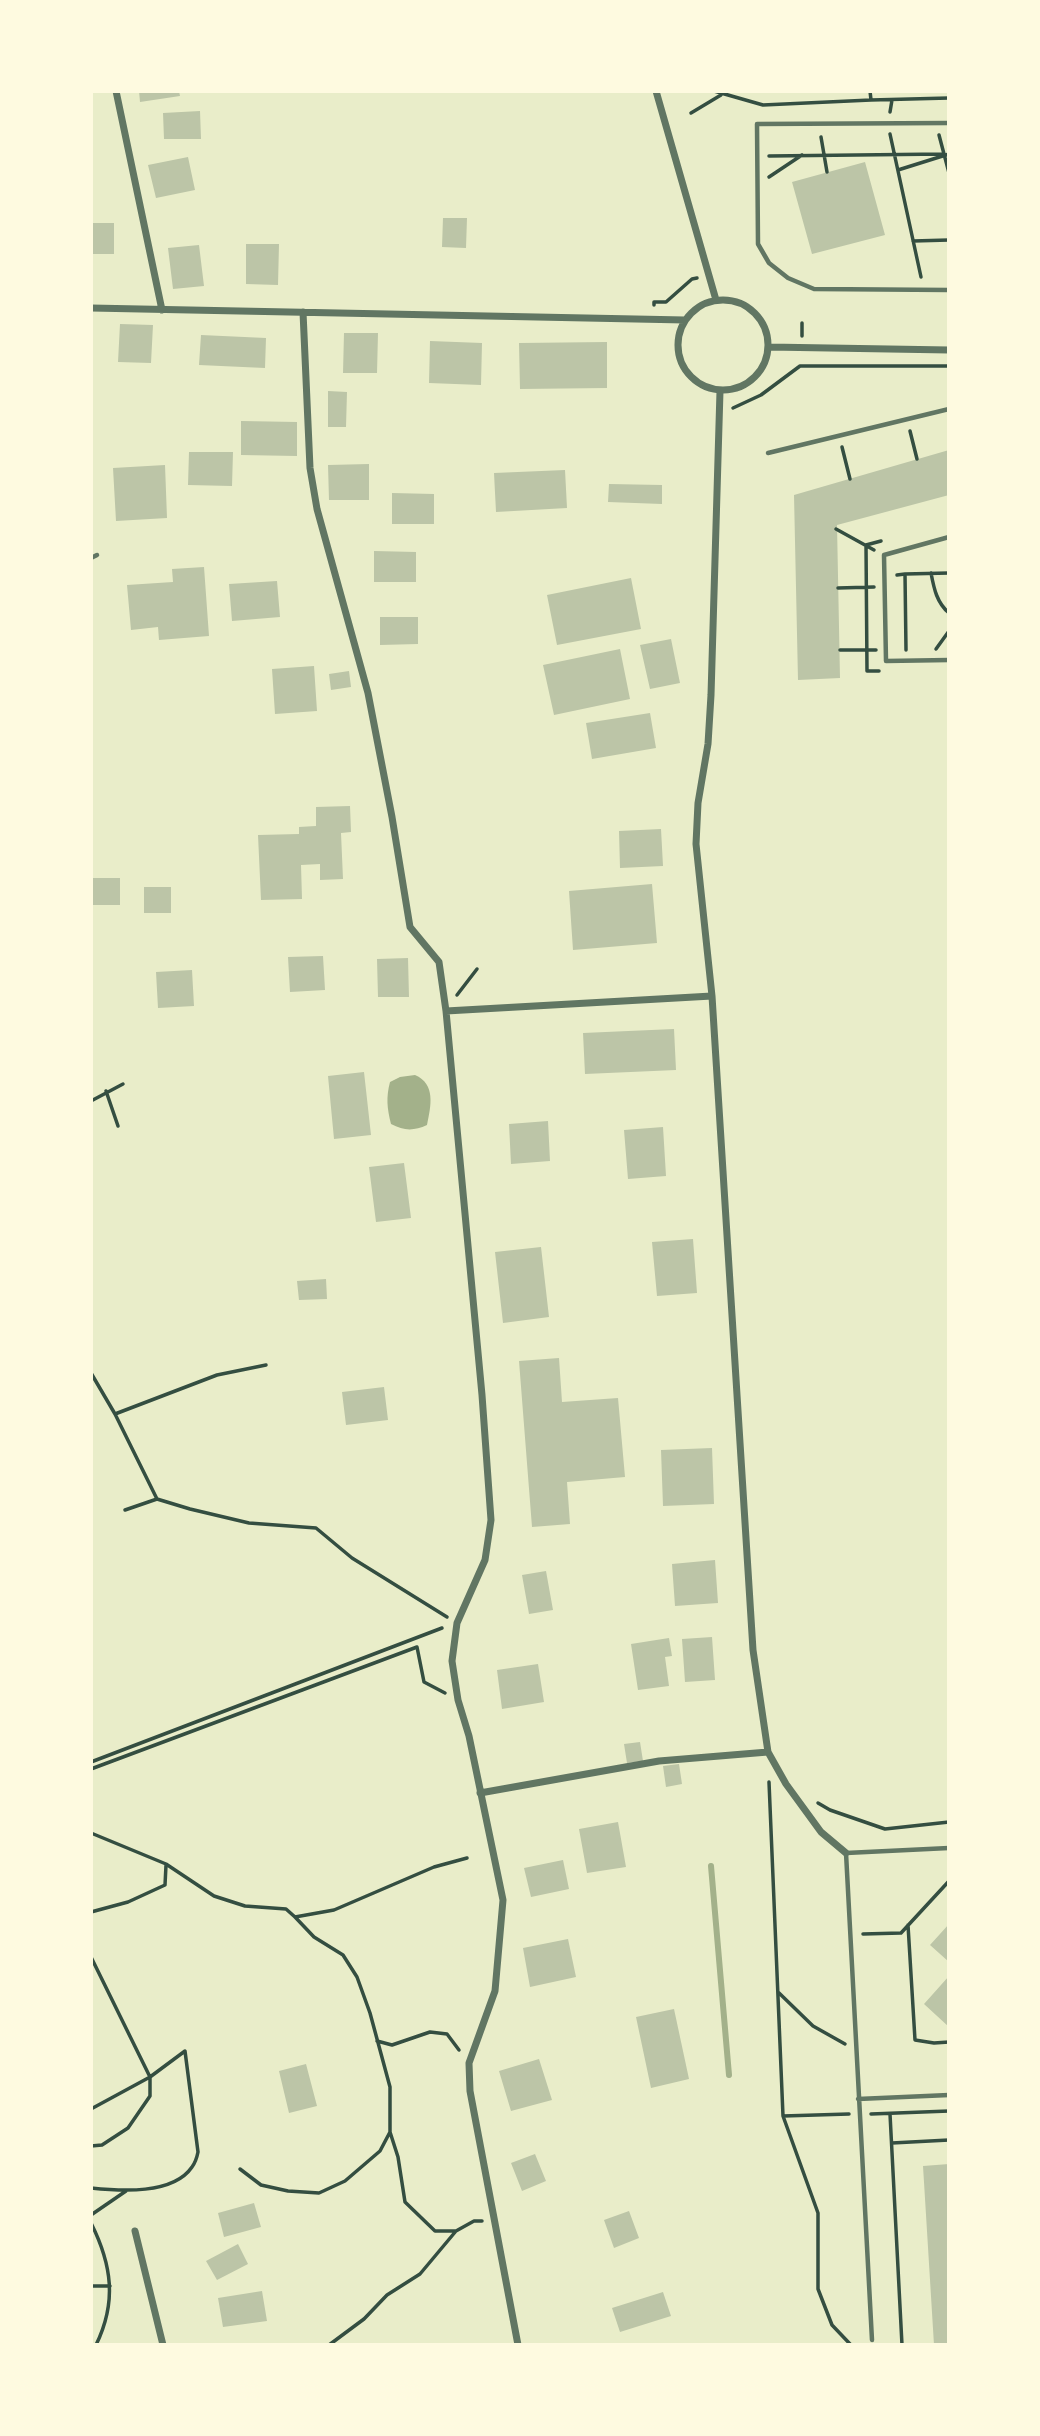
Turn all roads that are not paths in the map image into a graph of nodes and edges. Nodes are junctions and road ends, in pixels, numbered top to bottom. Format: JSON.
{"nodes":[{"id":1,"x":116,"y":91,"type":"edge"},
{"id":2,"x":656,"y":91,"type":"edge"},
{"id":3,"x":949,"y":123,"type":"edge"},
{"id":4,"x":949,"y":290,"type":"edge"},
{"id":5,"x":716,"y":300,"type":"junction"},
{"id":6,"x":91,"y":308,"type":"edge"},
{"id":7,"x":162,"y":310,"type":"junction"},
{"id":8,"x":303,"y":312,"type":"junction"},
{"id":9,"x":685,"y":320,"type":"junction"},
{"id":10,"x":769,"y":347,"type":"junction"},
{"id":11,"x":949,"y":350,"type":"edge"},
{"id":12,"x":720,"y":391,"type":"junction"},
{"id":13,"x":949,"y":409,"type":"edge"},
{"id":14,"x":768,"y":453,"type":"dead end"},
{"id":15,"x":949,"y":537,"type":"edge"},
{"id":16,"x":97,"y":555,"type":"dead end"},
{"id":17,"x":91,"y":558,"type":"edge"},
{"id":18,"x":949,"y":660,"type":"edge"},
{"id":19,"x":712,"y":996,"type":"junction"},
{"id":20,"x":446,"y":1011,"type":"junction"},
{"id":21,"x":768,"y":1752,"type":"junction"},
{"id":22,"x":481,"y":1793,"type":"junction"},
{"id":23,"x":949,"y":1848,"type":"edge"},
{"id":24,"x":846,"y":1853,"type":"junction"},
{"id":25,"x":949,"y":2095,"type":"edge"},
{"id":26,"x":858,"y":2099,"type":"junction"},
{"id":27,"x":135,"y":2231,"type":"dead end"},
{"id":28,"x":872,"y":2340,"type":"dead end"},
{"id":29,"x":163,"y":2345,"type":"edge"},
{"id":30,"x":518,"y":2345,"type":"edge"}],
"edges":[{"from":1,"to":7,"type":"street"},
{"from":2,"to":5,"type":"street"},
{"from":3,"to":4,"type":"lane"},
{"from":5,"to":9,"type":"street"},
{"from":5,"to":10,"type":"street"},
{"from":6,"to":7,"type":"street"},
{"from":7,"to":8,"type":"street"},
{"from":8,"to":9,"type":"street"},
{"from":8,"to":20,"type":"street"},
{"from":9,"to":12,"type":"street"},
{"from":10,"to":11,"type":"street"},
{"from":10,"to":12,"type":"street"},
{"from":12,"to":19,"type":"street"},
{"from":13,"to":14,"type":"lane"},
{"from":15,"to":18,"type":"lane"},
{"from":16,"to":17,"type":"lane"},
{"from":19,"to":20,"type":"street"},
{"from":19,"to":21,"type":"street"},
{"from":20,"to":22,"type":"street"},
{"from":21,"to":22,"type":"street"},
{"from":21,"to":24,"type":"street"},
{"from":22,"to":30,"type":"street"},
{"from":23,"to":24,"type":"lane"},
{"from":24,"to":26,"type":"lane"},
{"from":25,"to":26,"type":"lane"},
{"from":26,"to":28,"type":"lane"},
{"from":27,"to":29,"type":"street"}]}
